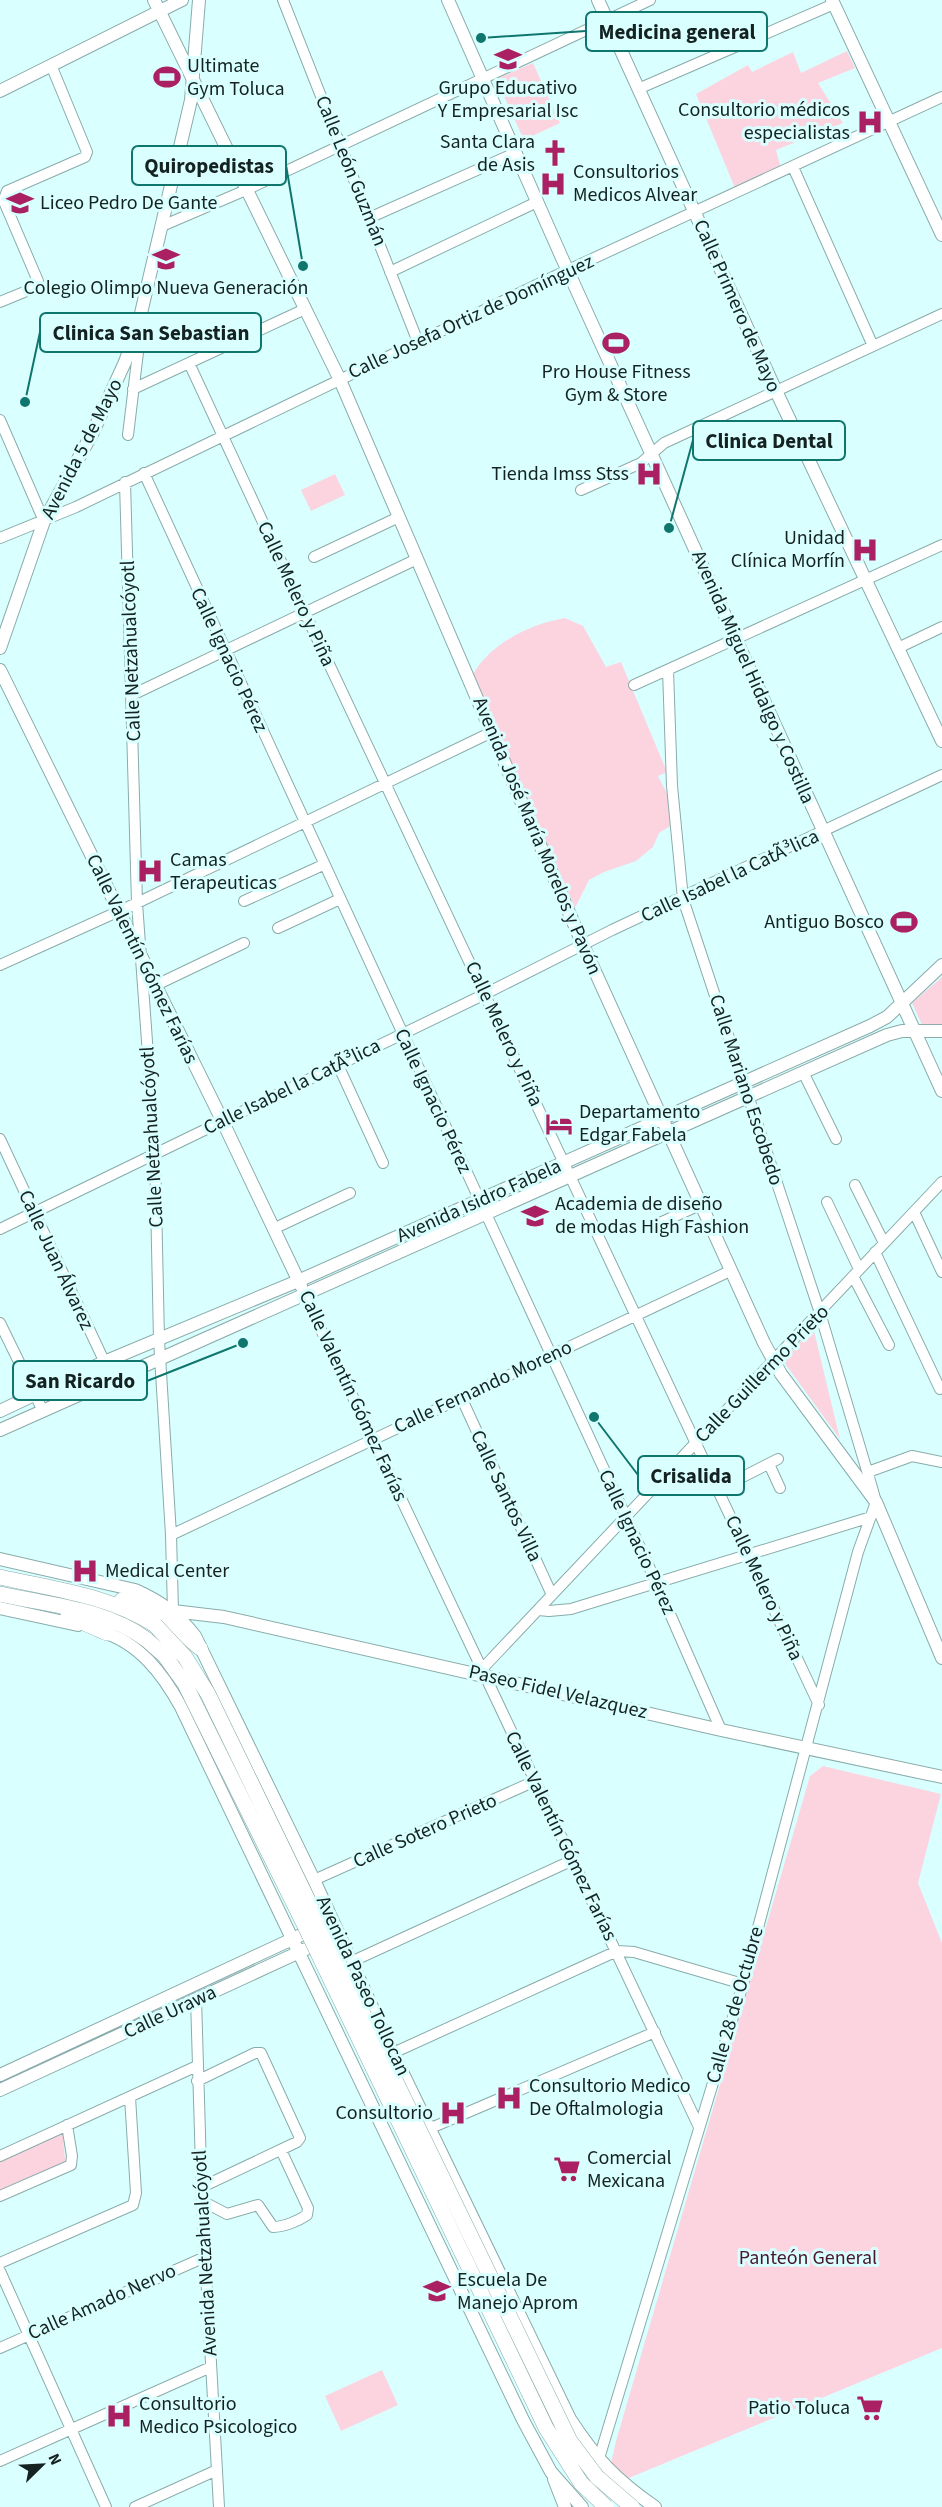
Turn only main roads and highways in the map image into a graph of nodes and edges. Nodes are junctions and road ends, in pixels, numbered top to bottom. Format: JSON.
{"nodes":[{"id":1,"x":182,"y":0,"type":"edge"},
{"id":2,"x":199,"y":0,"type":"edge"},
{"id":3,"x":448,"y":0,"type":"edge"},
{"id":4,"x":598,"y":0,"type":"edge"},
{"id":5,"x":833,"y":2,"type":"edge"},
{"id":6,"x":157,"y":5,"type":"edge"},
{"id":7,"x":193,"y":83,"type":"junction"},
{"id":8,"x":0,"y":91,"type":"edge"},
{"id":9,"x":942,"y":236,"type":"edge"},
{"id":10,"x":0,"y":648,"type":"edge"},
{"id":11,"x":0,"y":670,"type":"edge"},
{"id":12,"x":942,"y":741,"type":"edge"},
{"id":13,"x":942,"y":965,"type":"edge"},
{"id":14,"x":902,"y":1003,"type":"junction"},
{"id":15,"x":913,"y":1030,"type":"junction"},
{"id":16,"x":942,"y":1031,"type":"edge"},
{"id":17,"x":942,"y":1091,"type":"edge"},
{"id":18,"x":661,"y":1119,"type":"junction"},
{"id":19,"x":668,"y":1133,"type":"junction"},
{"id":20,"x":298,"y":1281,"type":"junction"},
{"id":21,"x":305,"y":1296,"type":"junction"},
{"id":22,"x":0,"y":1411,"type":"edge"},
{"id":23,"x":0,"y":1430,"type":"edge"},
{"id":24,"x":0,"y":1558,"type":"edge"},
{"id":25,"x":0,"y":1576,"type":"edge"},
{"id":26,"x":0,"y":1594,"type":"edge"},
{"id":27,"x":35,"y":1602,"type":"junction"},
{"id":28,"x":107,"y":1602,"type":"junction"},
{"id":29,"x":0,"y":1608,"type":"edge"},
{"id":30,"x":173,"y":1611,"type":"junction"},
{"id":31,"x":107,"y":1633,"type":"junction"},
{"id":32,"x":200,"y":1648,"type":"junction"},
{"id":33,"x":942,"y":1658,"type":"edge"},
{"id":34,"x":942,"y":1777,"type":"edge"},
{"id":35,"x":278,"y":1804,"type":"junction"},
{"id":36,"x":233,"y":1814,"type":"junction"},
{"id":37,"x":314,"y":1880,"type":"junction"},
{"id":38,"x":274,"y":1901,"type":"junction"},
{"id":39,"x":333,"y":1920,"type":"junction"},
{"id":40,"x":339,"y":1932,"type":"junction"},
{"id":41,"x":293,"y":1939,"type":"junction"},
{"id":42,"x":300,"y":1952,"type":"junction"},
{"id":43,"x":360,"y":1980,"type":"junction"},
{"id":44,"x":321,"y":1999,"type":"junction"},
{"id":45,"x":0,"y":2075,"type":"edge"},
{"id":46,"x":0,"y":2091,"type":"edge"},
{"id":47,"x":556,"y":2392,"type":"junction"},
{"id":48,"x":523,"y":2420,"type":"junction"},
{"id":49,"x":551,"y":2472,"type":"junction"},
{"id":50,"x":565,"y":2507,"type":"edge"},
{"id":51,"x":584,"y":2507,"type":"edge"},
{"id":52,"x":606,"y":2507,"type":"edge"},
{"id":53,"x":632,"y":2507,"type":"edge"},
{"id":54,"x":637,"y":2507,"type":"edge"},
{"id":55,"x":655,"y":2507,"type":"edge"}],
"edges":[{"from":1,"to":6,"type":"main road"},
{"from":2,"to":7,"type":"main road","name":"Avenida 5 de Mayo"},
{"from":3,"to":14,"type":"main road","name":"Avenida Miguel Hidalgo y Costilla"},
{"from":4,"to":12,"type":"main road","name":"Calle Primero de Mayo"},
{"from":5,"to":9,"type":"main road"},
{"from":6,"to":7,"type":"main road","name":"Avenida José María Morelos y Pavón"},
{"from":6,"to":8,"type":"main road"},
{"from":7,"to":10,"type":"main road","name":"Avenida 5 de Mayo"},
{"from":7,"to":18,"type":"main road","name":"Avenida José María Morelos y Pavón"},
{"from":11,"to":20,"type":"main road","name":"Calle Valentín Gómez Farías"},
{"from":13,"to":14,"type":"main road","name":"Avenida Isidro Fabela"},
{"from":14,"to":15,"type":"main road","name":"Avenida Miguel Hidalgo y Costilla"},
{"from":14,"to":18,"type":"main road","name":"Avenida Isidro Fabela"},
{"from":15,"to":16,"type":"main road","name":"Avenida Isidro Fabela"},
{"from":15,"to":17,"type":"main road","name":"Avenida Miguel Hidalgo y Costilla"},
{"from":15,"to":19,"type":"main road","name":"Avenida Isidro Fabela"},
{"from":18,"to":19,"type":"main road","name":"Avenida José María Morelos y Pavón"},
{"from":18,"to":20,"type":"main road","name":"Avenida Isidro Fabela"},
{"from":19,"to":21,"type":"main road","name":"Avenida Isidro Fabela"},
{"from":19,"to":33,"type":"main road","name":"Avenida José María Morelos y Pavón"},
{"from":20,"to":21,"type":"main road","name":"Calle Valentín Gómez Farías"},
{"from":20,"to":22,"type":"main road","name":"Avenida Isidro Fabela"},
{"from":21,"to":23,"type":"main road","name":"Avenida Isidro Fabela"},
{"from":24,"to":30,"type":"main road","name":"Avenida Paseo Tollocan"},
{"from":25,"to":28,"type":"highway","name":"Avenida Paseo Tollocan"},
{"from":26,"to":27,"type":"highway","name":"Avenida Paseo Tollocan"},
{"from":27,"to":31,"type":"highway"},
{"from":27,"to":52,"type":"highway","name":"Avenida Paseo Tollocan","bridge":true},
{"from":28,"to":32,"type":"highway"},
{"from":28,"to":53,"type":"highway","name":"Avenida Paseo Tollocan","bridge":true},
{"from":29,"to":31,"type":"main road"},
{"from":30,"to":32,"type":"main road","name":"Avenida Paseo Tollocan"},
{"from":30,"to":34,"type":"main road","name":"Paseo Fidel Velazquez"},
{"from":31,"to":36,"type":"main road"},
{"from":32,"to":35,"type":"main road","name":"Avenida Paseo Tollocan"},
{"from":35,"to":36,"type":"main road"},
{"from":35,"to":37,"type":"main road","name":"Avenida Paseo Tollocan"},
{"from":36,"to":38,"type":"main road"},
{"from":37,"to":38,"type":"main road"},
{"from":37,"to":39,"type":"main road","name":"Avenida Paseo Tollocan"},
{"from":38,"to":41,"type":"main road"},
{"from":39,"to":40,"type":"main road","name":"Avenida Paseo Tollocan"},
{"from":39,"to":41,"type":"main road","name":"Calle Urawa"},
{"from":40,"to":42,"type":"main road","name":"Calle Urawa"},
{"from":40,"to":43,"type":"main road","name":"Avenida Paseo Tollocan"},
{"from":41,"to":42,"type":"main road"},
{"from":41,"to":45,"type":"main road","name":"Calle Urawa"},
{"from":42,"to":44,"type":"main road"},
{"from":42,"to":46,"type":"main road","name":"Calle Urawa"},
{"from":43,"to":44,"type":"main road"},
{"from":43,"to":47,"type":"main road","name":"Avenida Paseo Tollocan"},
{"from":44,"to":48,"type":"main road"},
{"from":47,"to":48,"type":"main road"},
{"from":47,"to":55,"type":"main road","name":"Avenida Paseo Tollocan"},
{"from":48,"to":49,"type":"main road"},
{"from":49,"to":50,"type":"main road"},
{"from":49,"to":51,"type":"main road"},
{"from":54,"to":55,"type":"main road"}]}
